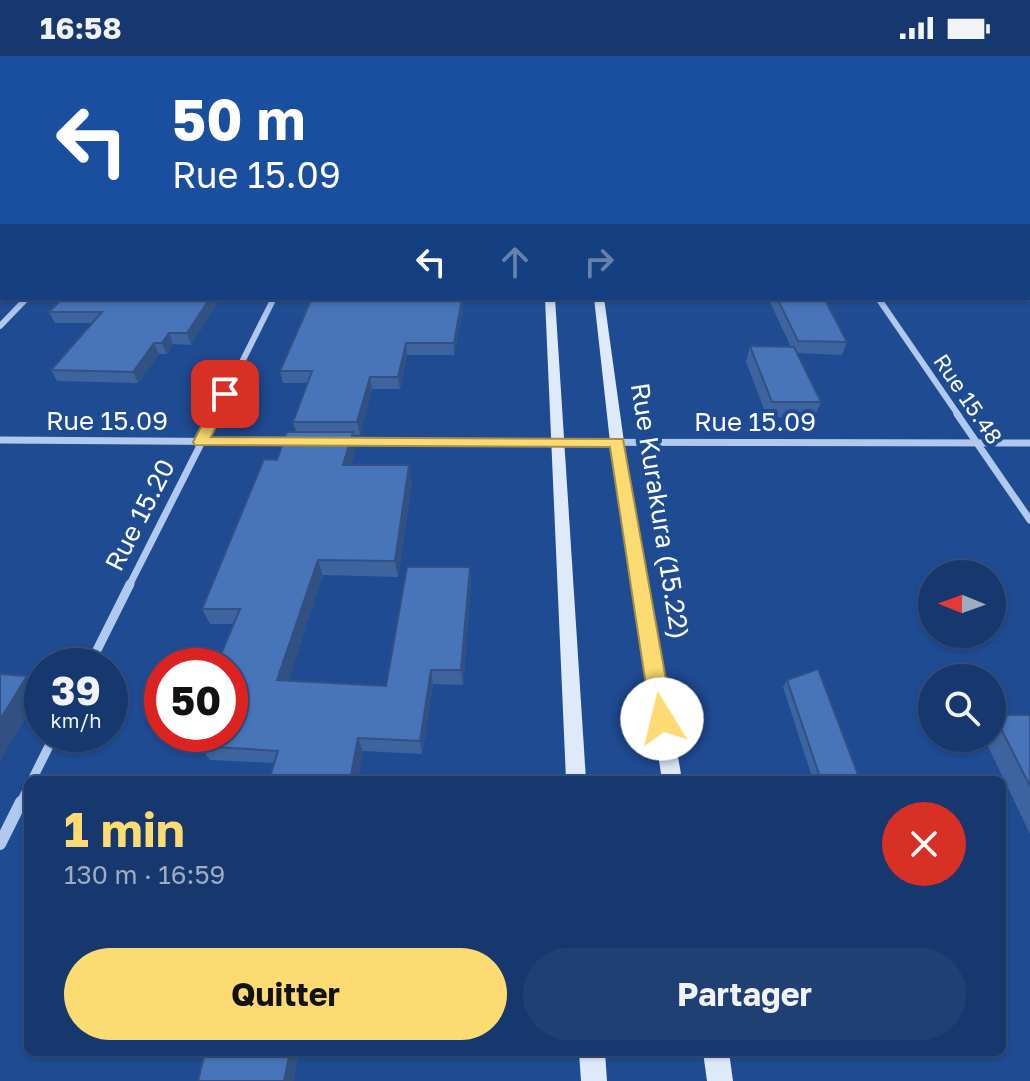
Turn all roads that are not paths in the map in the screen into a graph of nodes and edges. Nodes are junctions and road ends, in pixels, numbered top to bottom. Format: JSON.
{"nodes":[{"id":1,"x":25,"y":300,"type":"edge"},
{"id":2,"x":273,"y":300,"type":"edge"},
{"id":3,"x":550,"y":300,"type":"edge"},
{"id":4,"x":599,"y":300,"type":"edge"},
{"id":5,"x":879,"y":300,"type":"edge"},
{"id":6,"x":0,"y":326,"type":"edge"},
{"id":7,"x":0,"y":440,"type":"edge"},
{"id":8,"x":201,"y":442,"type":"junction"},
{"id":9,"x":293,"y":442,"type":"edge"},
{"id":10,"x":340,"y":442,"type":"edge"},
{"id":11,"x":556,"y":442,"type":"junction"},
{"id":12,"x":617,"y":442,"type":"junction"},
{"id":13,"x":975,"y":442,"type":"junction"},
{"id":14,"x":1030,"y":443,"type":"edge"},
{"id":15,"x":1030,"y":520,"type":"edge"},
{"id":16,"x":98,"y":648,"type":"edge"},
{"id":17,"x":46,"y":752,"type":"edge"},
{"id":18,"x":34,"y":776,"type":"edge"},
{"id":19,"x":576,"y":776,"type":"edge"},
{"id":20,"x":671,"y":776,"type":"edge"},
{"id":21,"x":24,"y":796,"type":"edge"},
{"id":22,"x":0,"y":844,"type":"edge"},
{"id":23,"x":592,"y":1056,"type":"edge"},
{"id":24,"x":717,"y":1056,"type":"edge"},
{"id":25,"x":594,"y":1081,"type":"edge"},
{"id":26,"x":720,"y":1081,"type":"edge"}],
"edges":[{"from":1,"to":6,"type":"street"},
{"from":2,"to":8,"type":"street","name":"Rue 15.20"},
{"from":3,"to":11,"type":"main road"},
{"from":4,"to":12,"type":"main road","name":"Rue Kurakura (15.22)"},
{"from":5,"to":13,"type":"street","name":"Rue 15.48"},
{"from":7,"to":8,"type":"street","name":"Rue 15.09"},
{"from":8,"to":9,"type":"street","name":"Rue 15.09"},
{"from":8,"to":16,"type":"street","name":"Rue 15.20"},
{"from":10,"to":11,"type":"street","name":"Rue 15.09"},
{"from":11,"to":12,"type":"street","name":"Rue 15.09"},
{"from":11,"to":19,"type":"main road"},
{"from":12,"to":13,"type":"street","name":"Rue 15.09"},
{"from":12,"to":20,"type":"main road","name":"Rue Kurakura (15.22)"},
{"from":13,"to":14,"type":"street","name":"Rue 15.09"},
{"from":13,"to":15,"type":"street","name":"Rue 15.48"},
{"from":17,"to":18,"type":"street"},
{"from":21,"to":22,"type":"street"},
{"from":23,"to":25,"type":"main road"},
{"from":24,"to":26,"type":"main road"}]}
